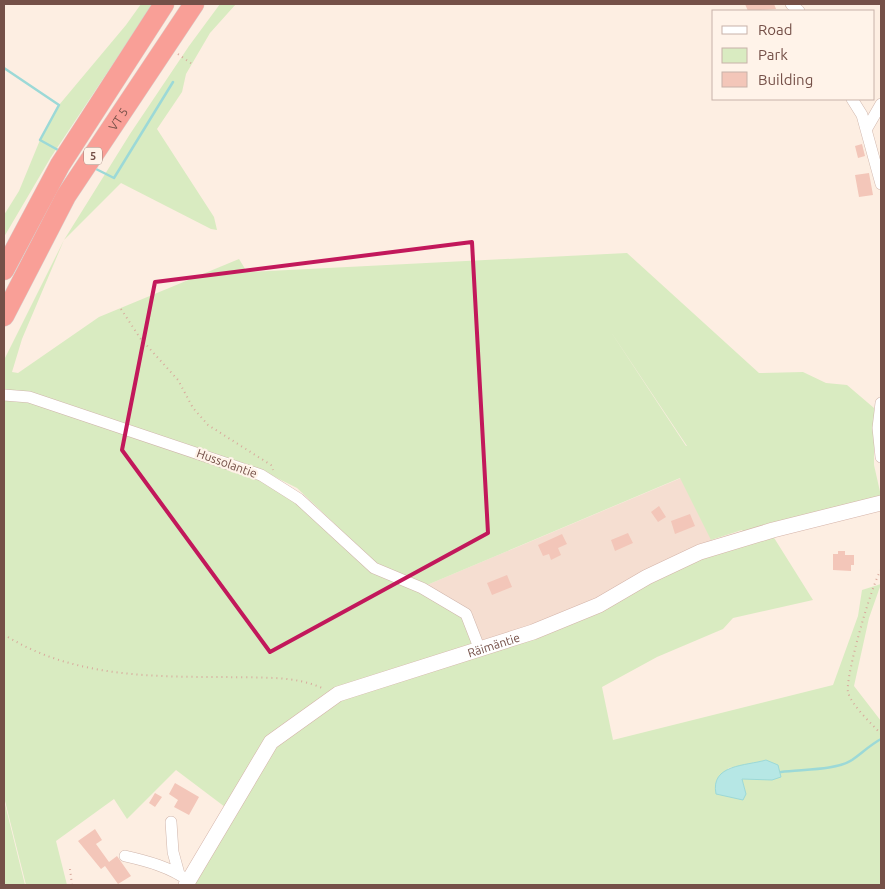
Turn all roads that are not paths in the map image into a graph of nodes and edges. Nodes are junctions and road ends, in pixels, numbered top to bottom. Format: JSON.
{"nodes":[{"id":1,"x":164,"y":4,"type":"edge"},
{"id":2,"x":194,"y":4,"type":"edge"},
{"id":3,"x":853,"y":100,"type":"edge"},
{"id":4,"x":881,"y":104,"type":"edge"},
{"id":5,"x":866,"y":130,"type":"junction"},
{"id":6,"x":881,"y":184,"type":"edge"},
{"id":7,"x":4,"y":270,"type":"edge"},
{"id":8,"x":4,"y":316,"type":"edge"},
{"id":9,"x":4,"y":395,"type":"edge"},
{"id":10,"x":881,"y":403,"type":"edge"},
{"id":11,"x":881,"y":457,"type":"edge"},
{"id":12,"x":881,"y":503,"type":"edge"},
{"id":13,"x":480,"y":650,"type":"junction"},
{"id":14,"x":172,"y":822,"type":"dead end"},
{"id":15,"x":125,"y":856,"type":"dead end"},
{"id":16,"x":185,"y":880,"type":"edge"}],
"edges":[{"from":1,"to":7,"type":"highway","name":"VT 5","number":"5"},
{"from":2,"to":8,"type":"highway","name":"VT 5","number":"5"},
{"from":3,"to":5,"type":"street"},
{"from":4,"to":5,"type":"street"},
{"from":5,"to":6,"type":"street"},
{"from":9,"to":13,"type":"street","name":"Hussolantie"},
{"from":10,"to":11,"type":"street"},
{"from":12,"to":13,"type":"street","name":"Räimäntie"},
{"from":13,"to":16,"type":"street","name":"Räimäntie"},
{"from":14,"to":16,"type":"street"},
{"from":15,"to":16,"type":"street"}]}
